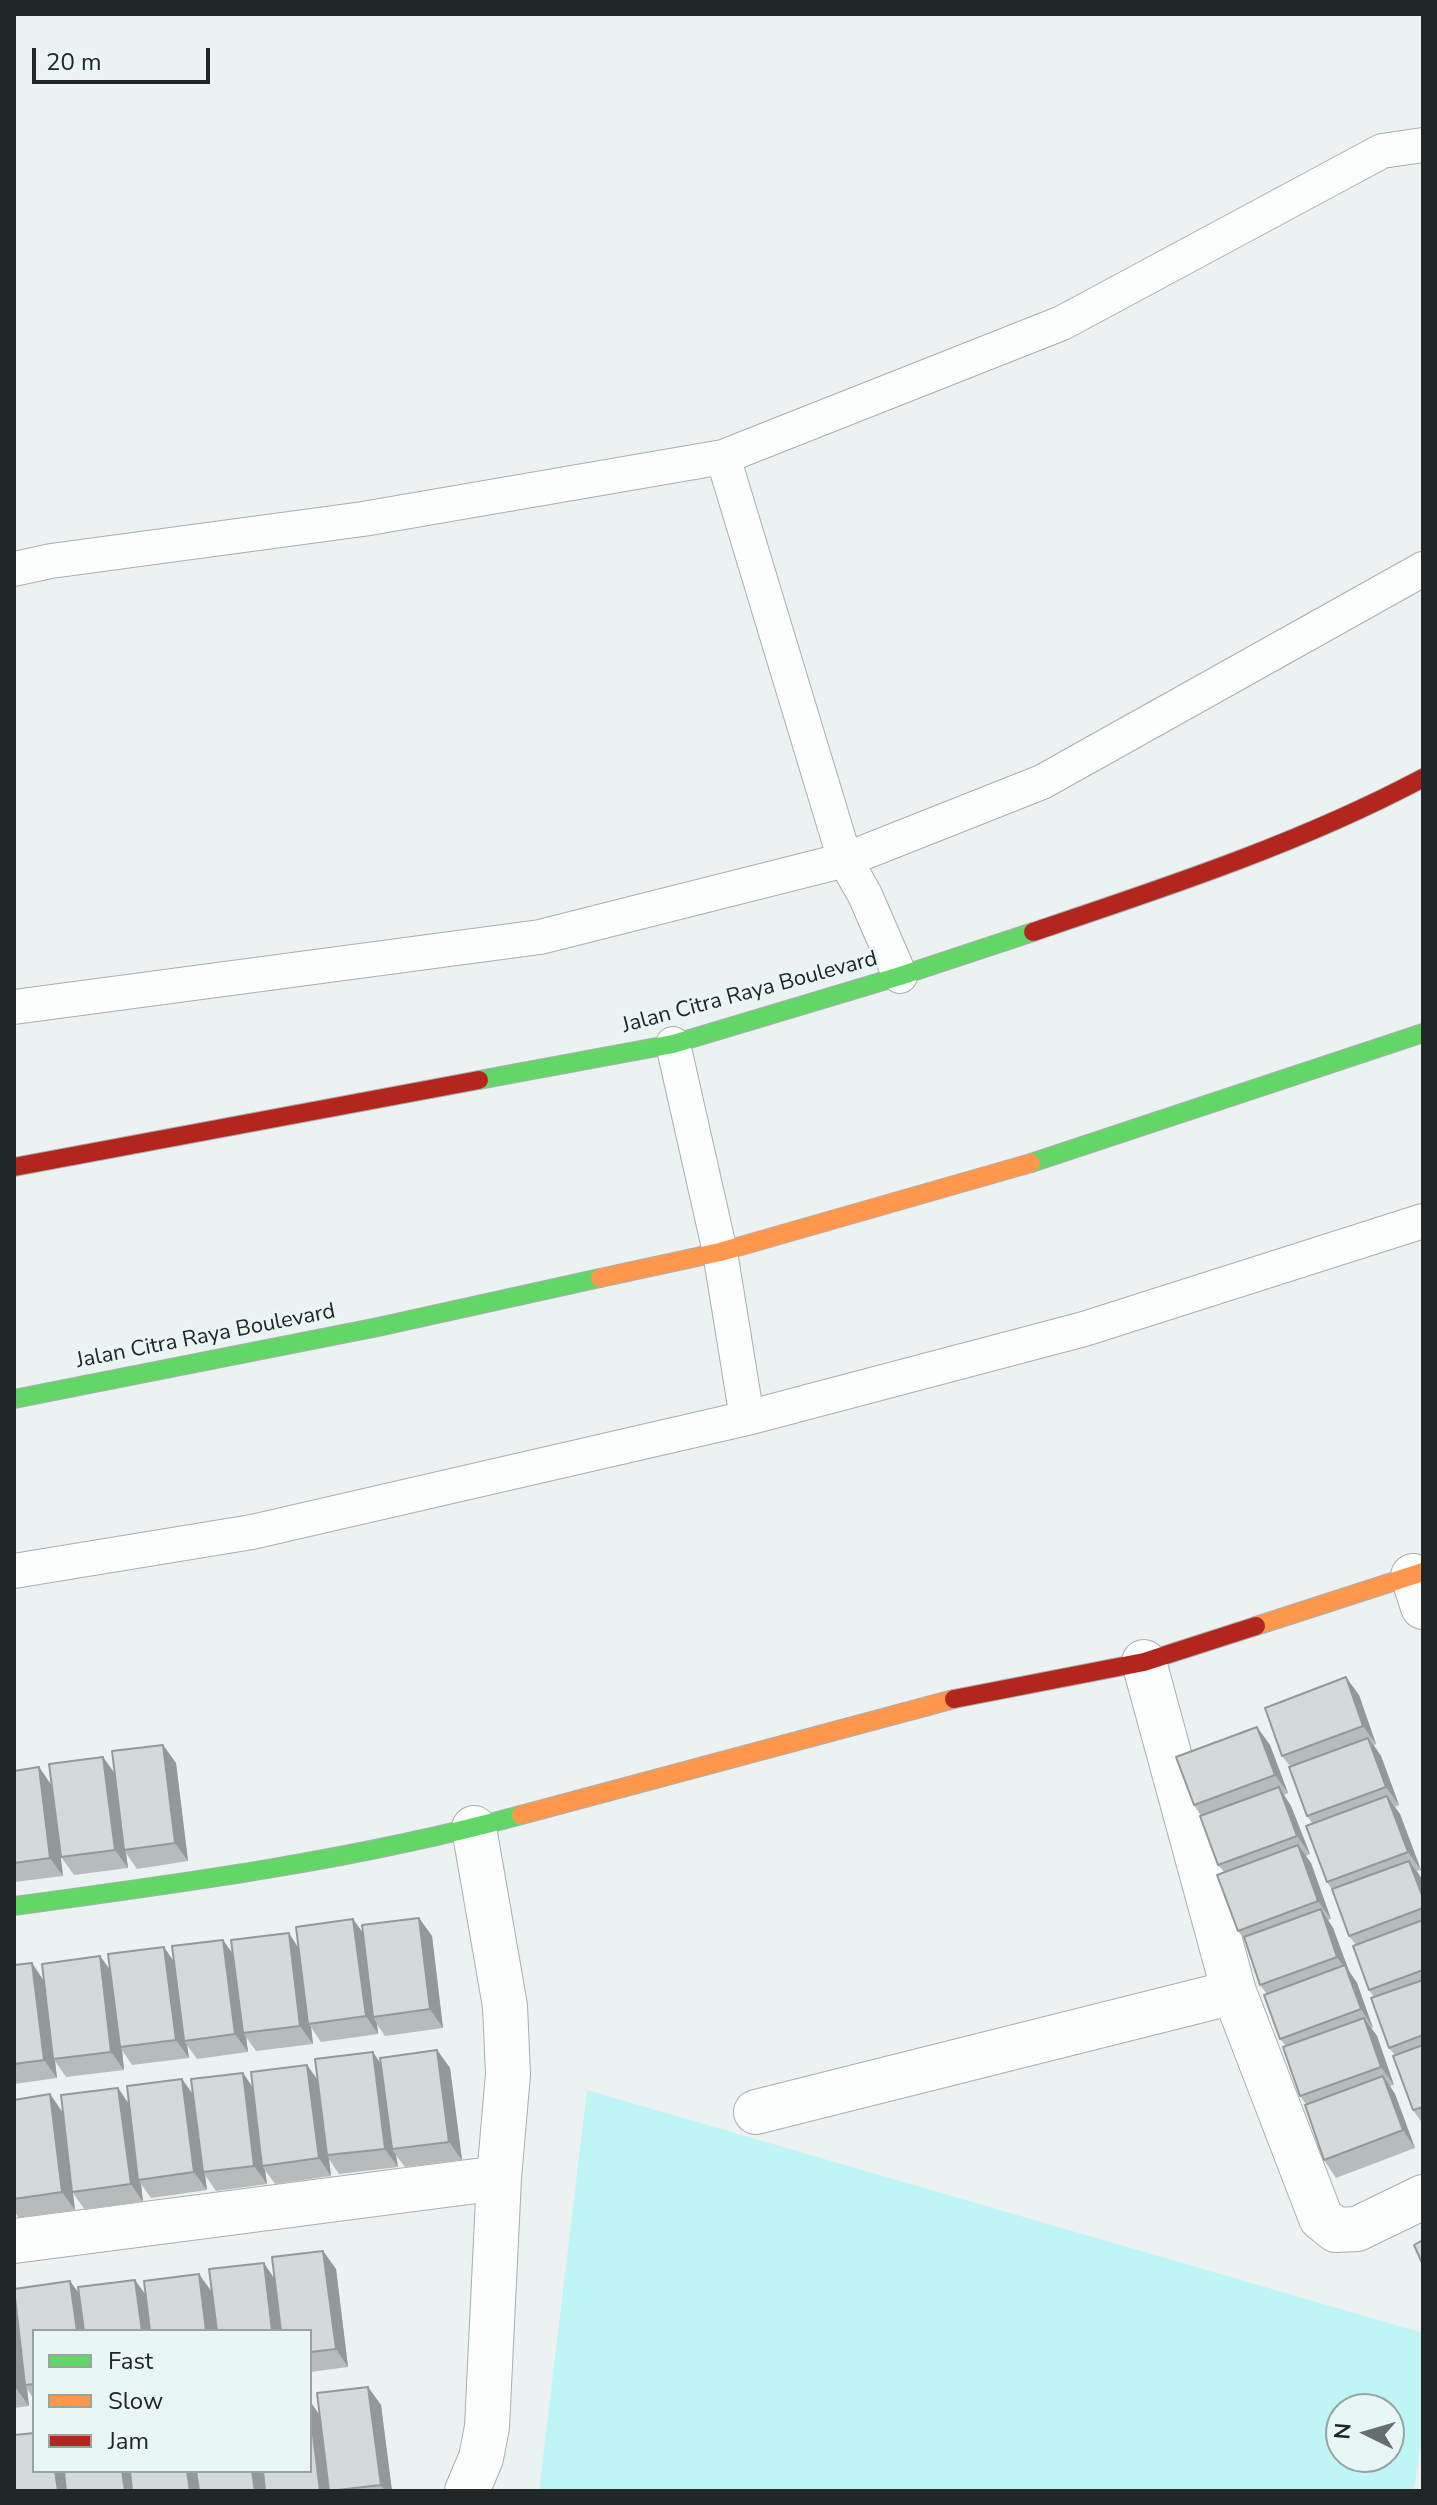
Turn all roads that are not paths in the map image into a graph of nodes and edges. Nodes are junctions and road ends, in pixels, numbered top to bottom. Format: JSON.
{"nodes":[{"id":1,"x":1423,"y":145,"type":"edge"},
{"id":2,"x":723,"y":457,"type":"junction"},
{"id":3,"x":14,"y":569,"type":"edge"},
{"id":4,"x":1423,"y":569,"type":"edge"},
{"id":5,"x":1423,"y":778,"type":"edge"},
{"id":6,"x":845,"y":860,"type":"junction"},
{"id":7,"x":900,"y":976,"type":"junction"},
{"id":8,"x":14,"y":1007,"type":"edge"},
{"id":9,"x":1423,"y":1033,"type":"edge"},
{"id":10,"x":673,"y":1044,"type":"junction"},
{"id":11,"x":14,"y":1167,"type":"edge"},
{"id":12,"x":1423,"y":1221,"type":"edge"},
{"id":13,"x":720,"y":1252,"type":"junction"},
{"id":14,"x":14,"y":1399,"type":"edge"},
{"id":15,"x":747,"y":1418,"type":"junction"},
{"id":16,"x":14,"y":1571,"type":"edge"},
{"id":17,"x":1420,"y":1585,"type":"edge"},
{"id":18,"x":1144,"y":1662,"type":"junction"},
{"id":19,"x":474,"y":1828,"type":"junction"},
{"id":20,"x":14,"y":1906,"type":"edge"},
{"id":21,"x":1234,"y":1992,"type":"junction"},
{"id":22,"x":756,"y":2112,"type":"dead end"},
{"id":23,"x":499,"y":2178,"type":"junction"},
{"id":24,"x":1423,"y":2197,"type":"edge"},
{"id":25,"x":14,"y":2241,"type":"edge"},
{"id":26,"x":467,"y":2491,"type":"edge"}],
"edges":[{"from":1,"to":2,"type":"lane"},
{"from":2,"to":3,"type":"lane"},
{"from":2,"to":6,"type":"lane"},
{"from":4,"to":6,"type":"lane"},
{"from":5,"to":7,"type":"main road","name":"Jalan Citra Raya Boulevard"},
{"from":6,"to":7,"type":"lane"},
{"from":6,"to":8,"type":"lane"},
{"from":7,"to":10,"type":"main road","name":"Jalan Citra Raya Boulevard"},
{"from":9,"to":13,"type":"main road","name":"Jalan Citra Raya Boulevard"},
{"from":10,"to":11,"type":"main road","name":"Jalan Citra Raya Boulevard"},
{"from":10,"to":13,"type":"lane"},
{"from":12,"to":15,"type":"lane"},
{"from":13,"to":14,"type":"main road","name":"Jalan Citra Raya Boulevard"},
{"from":13,"to":15,"type":"lane"},
{"from":15,"to":16,"type":"lane"},
{"from":17,"to":18,"type":"main road"},
{"from":18,"to":19,"type":"main road"},
{"from":18,"to":21,"type":"street"},
{"from":19,"to":20,"type":"main road"},
{"from":19,"to":23,"type":"street"},
{"from":21,"to":22,"type":"street"},
{"from":21,"to":24,"type":"street"},
{"from":23,"to":25,"type":"street"},
{"from":23,"to":26,"type":"street"}]}
